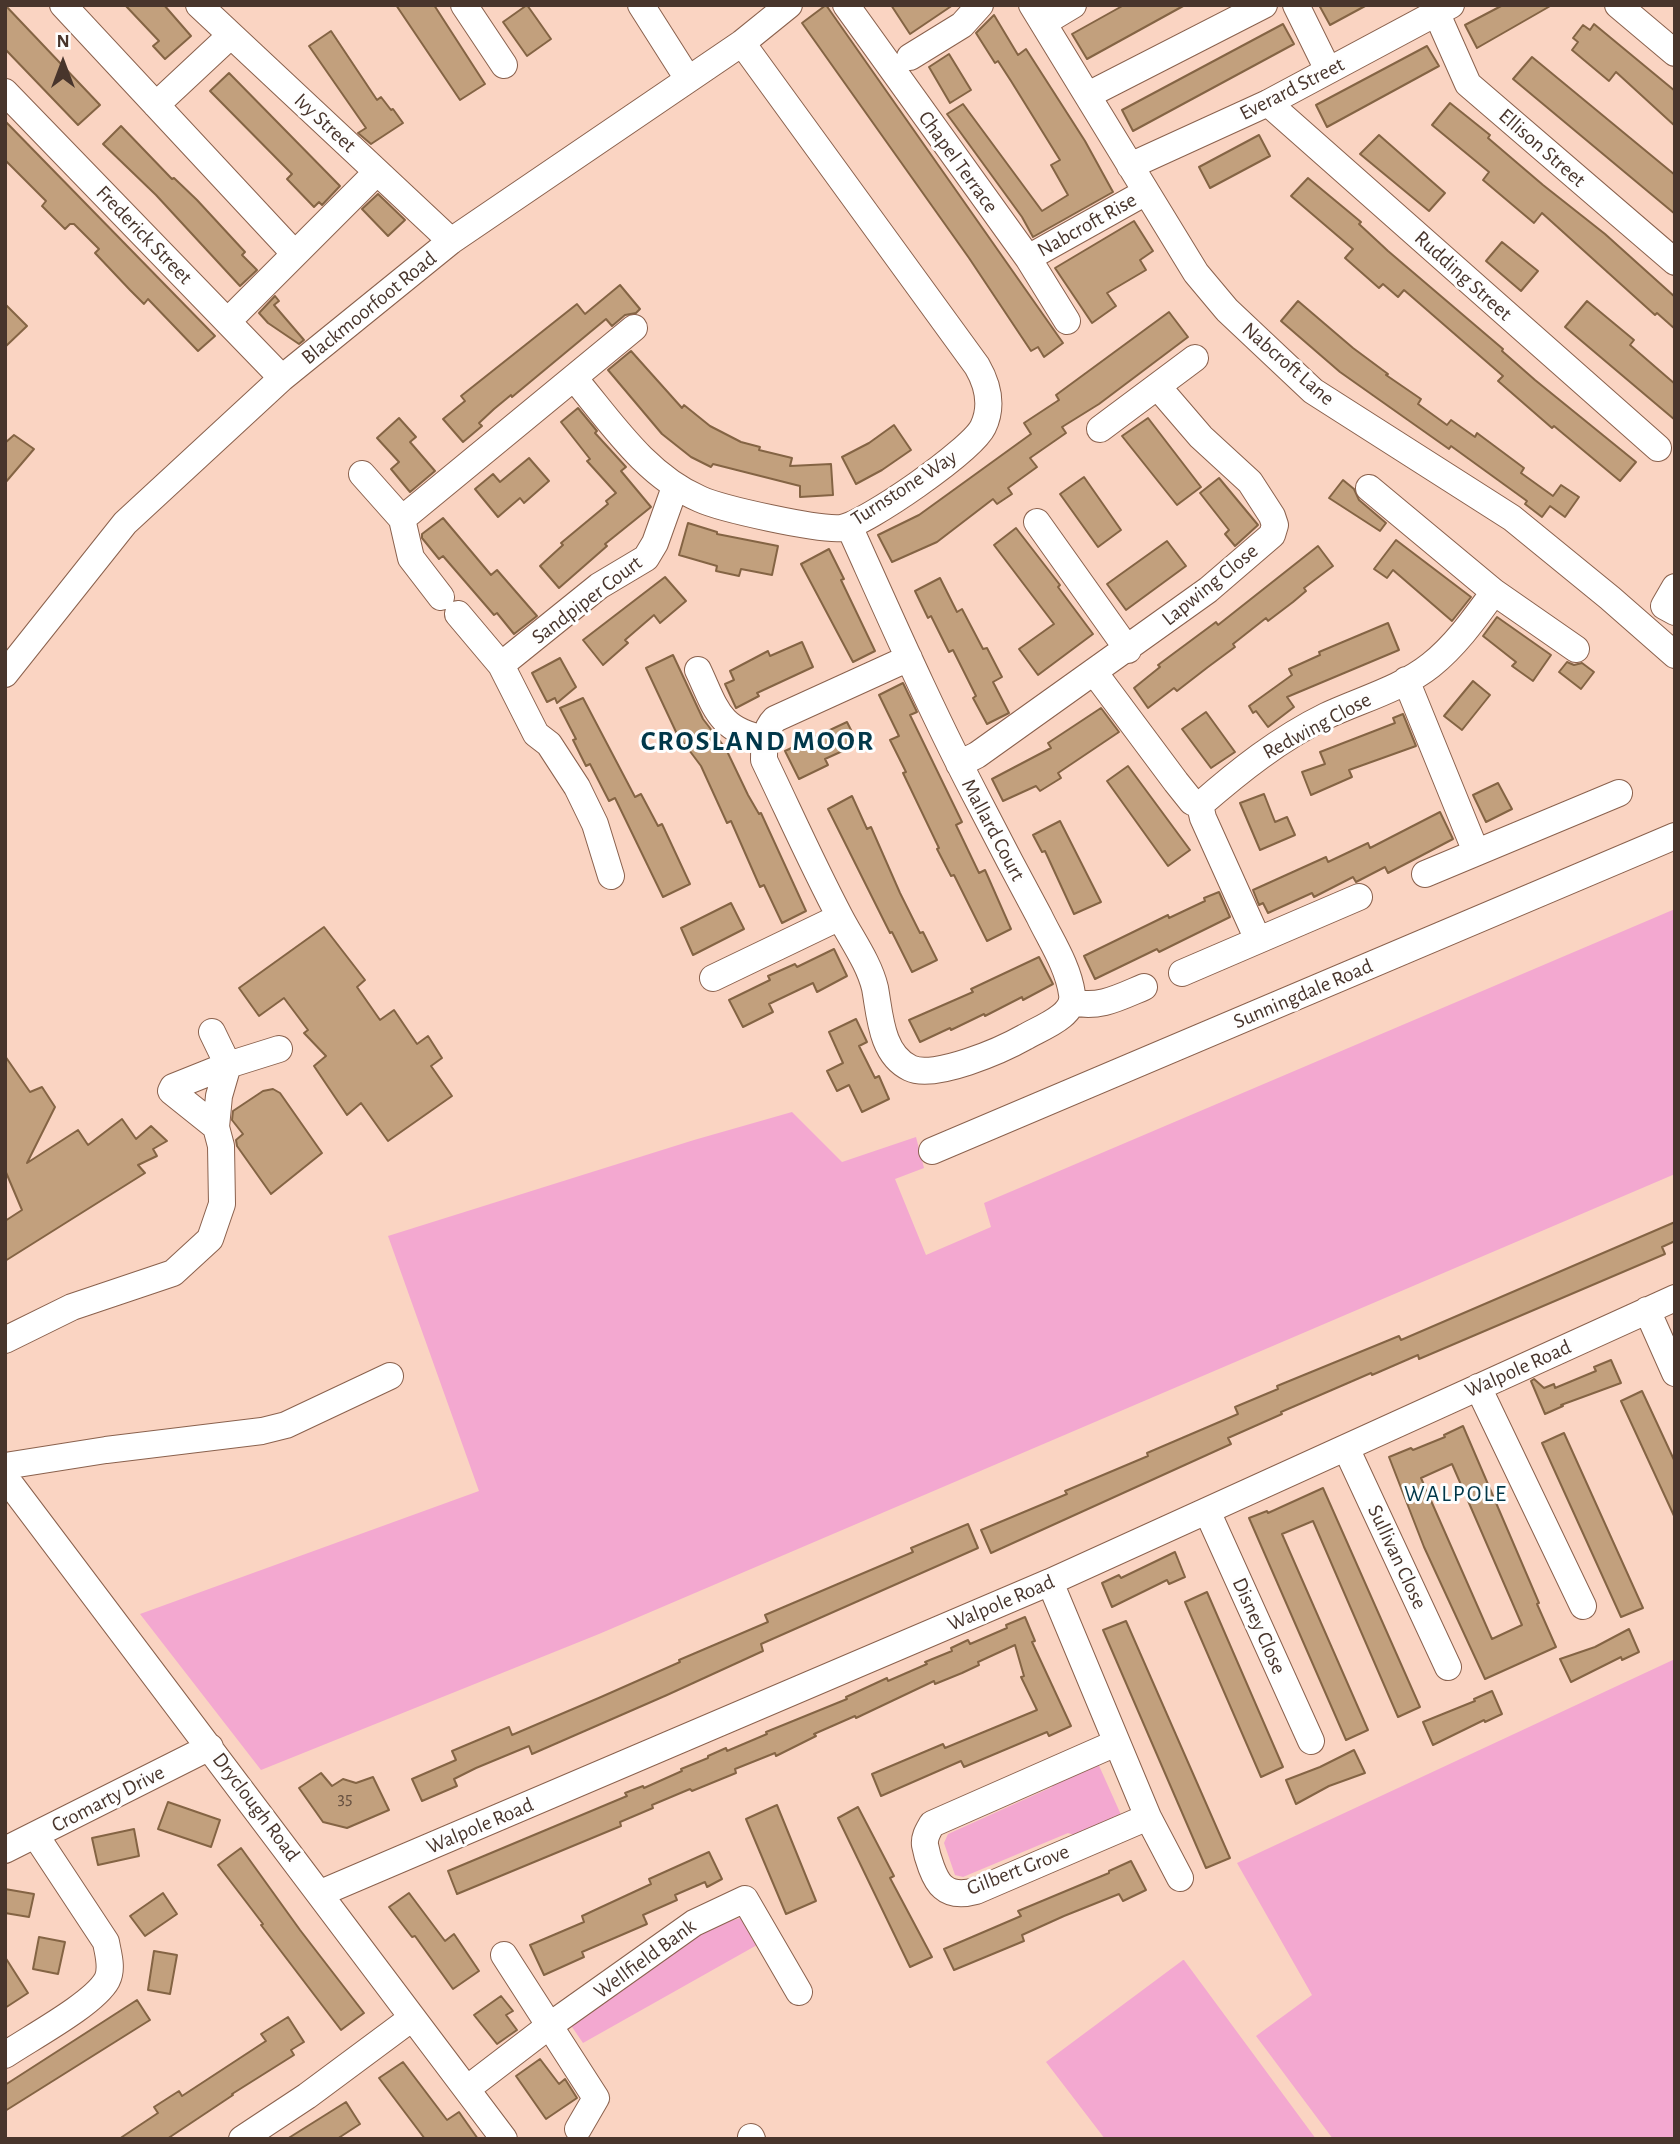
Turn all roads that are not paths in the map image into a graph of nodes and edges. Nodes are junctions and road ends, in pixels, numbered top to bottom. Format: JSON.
{"nodes":[{"id":1,"x":62,"y":5,"type":"edge"},
{"id":2,"x":199,"y":5,"type":"edge"},
{"id":3,"x":464,"y":5,"type":"edge"},
{"id":4,"x":641,"y":5,"type":"edge"},
{"id":5,"x":789,"y":5,"type":"edge"},
{"id":6,"x":846,"y":5,"type":"edge"},
{"id":7,"x":980,"y":5,"type":"edge"},
{"id":8,"x":1073,"y":5,"type":"edge"},
{"id":9,"x":1264,"y":5,"type":"edge"},
{"id":10,"x":1296,"y":5,"type":"edge"},
{"id":11,"x":1618,"y":5,"type":"edge"},
{"id":12,"x":1444,"y":9,"type":"edge"},
{"id":13,"x":1038,"y":14,"type":"edge"},
{"id":14,"x":231,"y":35,"type":"junction"},
{"id":15,"x":742,"y":43,"type":"junction"},
{"id":16,"x":1675,"y":53,"type":"edge"},
{"id":17,"x":910,"y":57,"type":"dead end"},
{"id":18,"x":504,"y":65,"type":"dead end"},
{"id":19,"x":1328,"y":71,"type":"junction"},
{"id":20,"x":688,"y":79,"type":"junction"},
{"id":21,"x":5,"y":92,"type":"edge"},
{"id":22,"x":1088,"y":95,"type":"junction"},
{"id":23,"x":1268,"y":103,"type":"junction"},
{"id":24,"x":156,"y":105,"type":"junction"},
{"id":25,"x":1130,"y":166,"type":"junction"},
{"id":26,"x":377,"y":172,"type":"junction"},
{"id":27,"x":1146,"y":192,"type":"junction"},
{"id":28,"x":451,"y":241,"type":"junction"},
{"id":29,"x":295,"y":254,"type":"junction"},
{"id":30,"x":1028,"y":258,"type":"junction"},
{"id":31,"x":1675,"y":262,"type":"edge"},
{"id":32,"x":228,"y":321,"type":"junction"},
{"id":33,"x":1067,"y":321,"type":"dead end"},
{"id":34,"x":634,"y":328,"type":"dead end"},
{"id":35,"x":1195,"y":359,"type":"dead end"},
{"id":36,"x":282,"y":378,"type":"junction"},
{"id":37,"x":574,"y":378,"type":"junction"},
{"id":38,"x":1158,"y":387,"type":"junction"},
{"id":39,"x":1100,"y":429,"type":"dead end"},
{"id":40,"x":1658,"y":449,"type":"dead end"},
{"id":41,"x":362,"y":474,"type":"dead end"},
{"id":42,"x":676,"y":487,"type":"junction"},
{"id":43,"x":1369,"y":488,"type":"dead end"},
{"id":44,"x":402,"y":519,"type":"junction"},
{"id":45,"x":1037,"y":522,"type":"dead end"},
{"id":46,"x":849,"y":526,"type":"junction"},
{"id":47,"x":1675,"y":587,"type":"edge"},
{"id":48,"x":1494,"y":593,"type":"junction"},
{"id":49,"x":1675,"y":612,"type":"edge"},
{"id":50,"x":1576,"y":649,"type":"dead end"},
{"id":51,"x":1128,"y":650,"type":"junction"},
{"id":52,"x":1675,"y":655,"type":"edge"},
{"id":53,"x":909,"y":659,"type":"junction"},
{"id":54,"x":501,"y":665,"type":"junction"},
{"id":55,"x":698,"y":670,"type":"dead end"},
{"id":56,"x":1094,"y":672,"type":"junction"},
{"id":57,"x":5,"y":674,"type":"edge"},
{"id":58,"x":1406,"y":680,"type":"junction"},
{"id":59,"x":765,"y":738,"type":"junction"},
{"id":60,"x":959,"y":764,"type":"junction"},
{"id":61,"x":1619,"y":793,"type":"dead end"},
{"id":62,"x":1200,"y":805,"type":"junction"},
{"id":63,"x":1675,"y":836,"type":"edge"},
{"id":64,"x":1476,"y":852,"type":"junction"},
{"id":65,"x":1425,"y":874,"type":"dead end"},
{"id":66,"x":611,"y":876,"type":"dead end"},
{"id":67,"x":1359,"y":897,"type":"dead end"},
{"id":68,"x":840,"y":917,"type":"junction"},
{"id":69,"x":1258,"y":940,"type":"junction"},
{"id":70,"x":1182,"y":972,"type":"dead end"},
{"id":71,"x":713,"y":978,"type":"dead end"},
{"id":72,"x":1144,"y":987,"type":"dead end"},
{"id":73,"x":1073,"y":1002,"type":"junction"},
{"id":74,"x":212,"y":1032,"type":"dead end"},
{"id":75,"x":279,"y":1049,"type":"dead end"},
{"id":76,"x":228,"y":1065,"type":"junction"},
{"id":77,"x":216,"y":1128,"type":"junction"},
{"id":78,"x":932,"y":1151,"type":"dead end"},
{"id":79,"x":1675,"y":1298,"type":"edge"},
{"id":80,"x":1647,"y":1310,"type":"junction"},
{"id":81,"x":5,"y":1340,"type":"edge"},
{"id":82,"x":1675,"y":1373,"type":"edge"},
{"id":83,"x":390,"y":1377,"type":"dead end"},
{"id":84,"x":1478,"y":1387,"type":"junction"},
{"id":85,"x":1346,"y":1448,"type":"junction"},
{"id":86,"x":5,"y":1466,"type":"edge"},
{"id":87,"x":5,"y":1477,"type":"edge"},
{"id":88,"x":1207,"y":1511,"type":"junction"},
{"id":89,"x":1050,"y":1582,"type":"junction"},
{"id":90,"x":1583,"y":1606,"type":"dead end"},
{"id":91,"x":1448,"y":1667,"type":"dead end"},
{"id":92,"x":1311,"y":1741,"type":"dead end"},
{"id":93,"x":1116,"y":1743,"type":"junction"},
{"id":94,"x":210,"y":1747,"type":"junction"},
{"id":95,"x":1147,"y":1817,"type":"junction"},
{"id":96,"x":36,"y":1836,"type":"junction"},
{"id":97,"x":5,"y":1850,"type":"edge"},
{"id":98,"x":1180,"y":1878,"type":"dead end"},
{"id":99,"x":321,"y":1893,"type":"junction"},
{"id":100,"x":504,"y":1955,"type":"dead end"},
{"id":101,"x":799,"y":1992,"type":"dead end"},
{"id":102,"x":412,"y":2018,"type":"junction"},
{"id":103,"x":549,"y":2026,"type":"junction"},
{"id":104,"x":5,"y":2055,"type":"edge"},
{"id":105,"x":468,"y":2088,"type":"junction"},
{"id":106,"x":578,"y":2129,"type":"dead end"},
{"id":107,"x":242,"y":2139,"type":"edge"},
{"id":108,"x":504,"y":2139,"type":"edge"}],
"edges":[{"from":1,"to":24,"type":"street"},
{"from":2,"to":14,"type":"street","name":"Ivy Street"},
{"from":3,"to":18,"type":"street"},
{"from":4,"to":20,"type":"street"},
{"from":5,"to":15,"type":"street","name":"Blackmoorfoot Road"},
{"from":6,"to":30,"type":"street","name":"Chapel Terrace"},
{"from":7,"to":17,"type":"street"},
{"from":8,"to":13,"type":"street"},
{"from":9,"to":22,"type":"street"},
{"from":10,"to":19,"type":"street"},
{"from":11,"to":16,"type":"street"},
{"from":12,"to":19,"type":"street","name":"Everard Street"},
{"from":12,"to":31,"type":"street","name":"Ellison Street"},
{"from":13,"to":22,"type":"street","name":"Nabcroft Lane"},
{"from":14,"to":24,"type":"street"},
{"from":14,"to":26,"type":"street","name":"Ivy Street"},
{"from":15,"to":20,"type":"street","name":"Blackmoorfoot Road"},
{"from":15,"to":46,"type":"street","name":"Turnstone Way"},
{"from":19,"to":23,"type":"street","name":"Everard Street"},
{"from":20,"to":28,"type":"street","name":"Blackmoorfoot Road"},
{"from":21,"to":32,"type":"street","name":"Frederick Street"},
{"from":22,"to":25,"type":"street","name":"Nabcroft Lane"},
{"from":23,"to":25,"type":"street","name":"Everard Street"},
{"from":23,"to":40,"type":"street","name":"Rudding Street"},
{"from":24,"to":29,"type":"street"},
{"from":25,"to":27,"type":"street","name":"Nabcroft Lane"},
{"from":26,"to":28,"type":"street","name":"Ivy Street"},
{"from":26,"to":29,"type":"street"},
{"from":27,"to":30,"type":"street","name":"Nabcroft Rise"},
{"from":27,"to":52,"type":"street","name":"Nabcroft Lane"},
{"from":28,"to":36,"type":"street","name":"Blackmoorfoot Road"},
{"from":29,"to":32,"type":"street"},
{"from":30,"to":33,"type":"street","name":"Chapel Terrace"},
{"from":32,"to":36,"type":"street","name":"Frederick Street"},
{"from":34,"to":37,"type":"street"},
{"from":35,"to":38,"type":"street"},
{"from":36,"to":57,"type":"street","name":"Blackmoorfoot Road"},
{"from":37,"to":42,"type":"street","name":"Turnstone Way"},
{"from":37,"to":44,"type":"street"},
{"from":38,"to":39,"type":"street"},
{"from":38,"to":51,"type":"street","name":"Lapwing Close"},
{"from":41,"to":44,"type":"street"},
{"from":42,"to":46,"type":"street","name":"Turnstone Way"},
{"from":42,"to":54,"type":"street","name":"Sandpiper Court"},
{"from":43,"to":48,"type":"street"},
{"from":44,"to":54,"type":"street"},
{"from":45,"to":51,"type":"street"},
{"from":46,"to":53,"type":"street","name":"Mallard Court"},
{"from":47,"to":49,"type":"street"},
{"from":48,"to":50,"type":"street"},
{"from":48,"to":58,"type":"street","name":"Redwing Close"},
{"from":51,"to":56,"type":"street","name":"Lapwing Close"},
{"from":53,"to":59,"type":"street"},
{"from":53,"to":60,"type":"street","name":"Mallard Court"},
{"from":54,"to":66,"type":"street"},
{"from":55,"to":59,"type":"street"},
{"from":56,"to":60,"type":"street","name":"Lapwing Close"},
{"from":56,"to":62,"type":"street"},
{"from":58,"to":62,"type":"street","name":"Redwing Close"},
{"from":58,"to":64,"type":"street"},
{"from":59,"to":68,"type":"street"},
{"from":60,"to":73,"type":"street","name":"Mallard Court"},
{"from":61,"to":64,"type":"street"},
{"from":62,"to":69,"type":"street"},
{"from":63,"to":78,"type":"street","name":"Sunningdale Road"},
{"from":64,"to":65,"type":"street"},
{"from":67,"to":69,"type":"street"},
{"from":68,"to":71,"type":"street"},
{"from":68,"to":73,"type":"street"},
{"from":69,"to":70,"type":"street"},
{"from":72,"to":73,"type":"street"},
{"from":74,"to":76,"type":"street"},
{"from":75,"to":76,"type":"street"},
{"from":76,"to":77,"type":"street"},
{"from":76,"to":77,"type":"street"},
{"from":77,"to":81,"type":"street"},
{"from":79,"to":80,"type":"street","name":"Walpole Road"},
{"from":80,"to":82,"type":"street"},
{"from":80,"to":84,"type":"street","name":"Walpole Road"},
{"from":83,"to":86,"type":"street"},
{"from":84,"to":85,"type":"street","name":"Walpole Road"},
{"from":84,"to":90,"type":"street"},
{"from":85,"to":88,"type":"street","name":"Walpole Road"},
{"from":85,"to":91,"type":"street","name":"Sullivan Close"},
{"from":87,"to":94,"type":"street","name":"Dryclough Road"},
{"from":88,"to":89,"type":"street","name":"Walpole Road"},
{"from":88,"to":92,"type":"street","name":"Disney Close"},
{"from":89,"to":93,"type":"street"},
{"from":89,"to":99,"type":"street","name":"Walpole Road"},
{"from":93,"to":95,"type":"street"},
{"from":93,"to":95,"type":"street","name":"Gilbert Grove"},
{"from":94,"to":96,"type":"street","name":"Cromarty Drive"},
{"from":94,"to":99,"type":"street","name":"Dryclough Road"},
{"from":95,"to":98,"type":"street"},
{"from":96,"to":97,"type":"street","name":"Cromarty Drive"},
{"from":96,"to":104,"type":"street"},
{"from":99,"to":102,"type":"street","name":"Dryclough Road"},
{"from":100,"to":103,"type":"street"},
{"from":101,"to":103,"type":"street","name":"Wellfield Bank"},
{"from":102,"to":105,"type":"street","name":"Dryclough Road"},
{"from":102,"to":107,"type":"street"},
{"from":103,"to":105,"type":"street","name":"Wellfield Bank"},
{"from":103,"to":106,"type":"street"},
{"from":105,"to":108,"type":"street","name":"Dryclough Road"}]}
